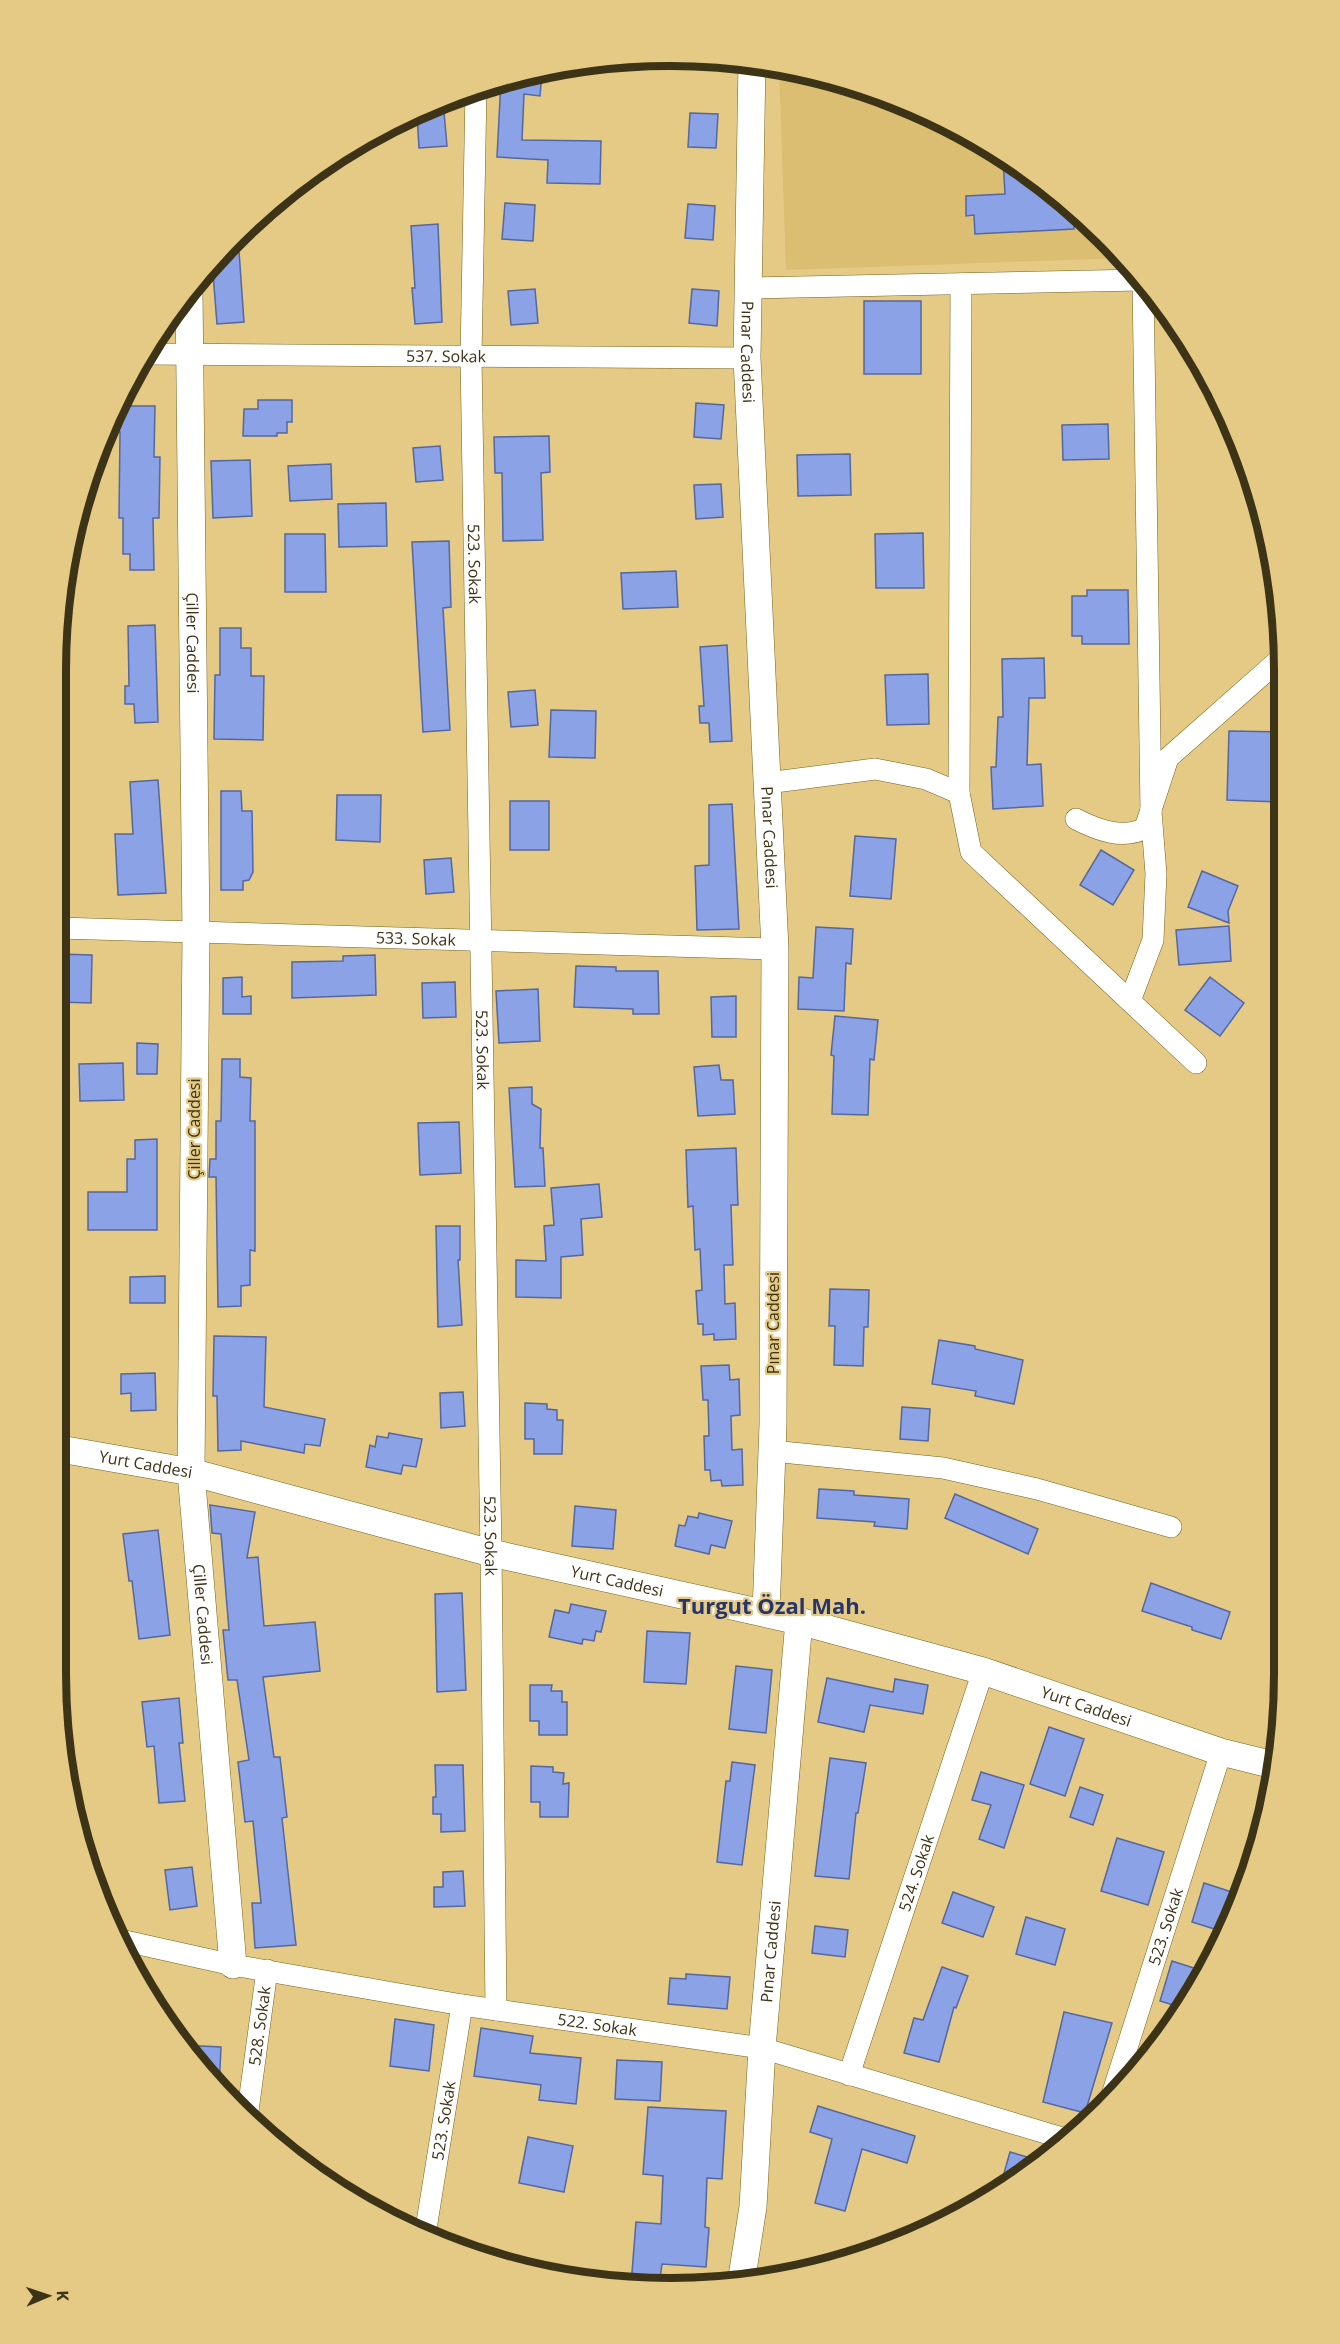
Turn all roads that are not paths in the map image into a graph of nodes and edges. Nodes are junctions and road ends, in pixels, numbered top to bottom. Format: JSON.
{"nodes":[{"id":1,"x":752,"y":72,"type":"edge"},
{"id":2,"x":476,"y":98,"type":"edge"},
{"id":3,"x":1132,"y":281,"type":"edge"},
{"id":4,"x":961,"y":284,"type":"junction"},
{"id":5,"x":748,"y":288,"type":"junction"},
{"id":6,"x":1142,"y":294,"type":"edge"},
{"id":7,"x":189,"y":305,"type":"edge"},
{"id":8,"x":156,"y":354,"type":"edge"},
{"id":9,"x":188,"y":354,"type":"junction"},
{"id":10,"x":471,"y":357,"type":"junction"},
{"id":11,"x":747,"y":358,"type":"junction"},
{"id":12,"x":1274,"y":664,"type":"edge"},
{"id":13,"x":767,"y":783,"type":"junction"},
{"id":14,"x":959,"y":793,"type":"junction"},
{"id":15,"x":1151,"y":811,"type":"junction"},
{"id":16,"x":1077,"y":819,"type":"dead end"},
{"id":17,"x":66,"y":928,"type":"edge"},
{"id":18,"x":196,"y":934,"type":"junction"},
{"id":19,"x":481,"y":941,"type":"junction"},
{"id":20,"x":775,"y":949,"type":"junction"},
{"id":21,"x":1130,"y":1001,"type":"junction"},
{"id":22,"x":1196,"y":1063,"type":"dead end"},
{"id":23,"x":66,"y":1450,"type":"edge"},
{"id":24,"x":772,"y":1451,"type":"junction"},
{"id":25,"x":191,"y":1472,"type":"junction"},
{"id":26,"x":1171,"y":1527,"type":"dead end"},
{"id":27,"x":491,"y":1553,"type":"junction"},
{"id":28,"x":766,"y":1613,"type":"junction"},
{"id":29,"x":800,"y":1621,"type":"junction"},
{"id":30,"x":983,"y":1671,"type":"junction"},
{"id":31,"x":1221,"y":1752,"type":"junction"},
{"id":32,"x":1267,"y":1764,"type":"edge"},
{"id":33,"x":129,"y":1943,"type":"edge"},
{"id":34,"x":233,"y":1965,"type":"junction"},
{"id":35,"x":267,"y":1970,"type":"junction"},
{"id":36,"x":462,"y":2005,"type":"junction"},
{"id":37,"x":496,"y":2010,"type":"junction"},
{"id":38,"x":762,"y":2048,"type":"junction"},
{"id":39,"x":849,"y":2075,"type":"junction"},
{"id":40,"x":1117,"y":2080,"type":"edge"},
{"id":41,"x":249,"y":2106,"type":"edge"},
{"id":42,"x":1058,"y":2136,"type":"edge"},
{"id":43,"x":426,"y":2226,"type":"edge"},
{"id":44,"x":742,"y":2274,"type":"edge"}],
"edges":[{"from":1,"to":5,"type":"street","name":"Pınar Caddesi"},
{"from":2,"to":10,"type":"street","name":"523. Sokak"},
{"from":3,"to":4,"type":"street"},
{"from":4,"to":5,"type":"street"},
{"from":4,"to":14,"type":"street"},
{"from":5,"to":11,"type":"street","name":"Pınar Caddesi"},
{"from":6,"to":15,"type":"street"},
{"from":7,"to":9,"type":"street","name":"Çiller Caddesi"},
{"from":8,"to":9,"type":"street","name":"537. Sokak"},
{"from":9,"to":10,"type":"street","name":"537. Sokak"},
{"from":9,"to":18,"type":"street","name":"Çiller Caddesi"},
{"from":10,"to":11,"type":"street","name":"537. Sokak"},
{"from":10,"to":19,"type":"street","name":"523. Sokak"},
{"from":11,"to":13,"type":"street","name":"Pınar Caddesi"},
{"from":12,"to":15,"type":"street"},
{"from":13,"to":14,"type":"street"},
{"from":13,"to":20,"type":"street","name":"Pınar Caddesi"},
{"from":14,"to":21,"type":"street"},
{"from":15,"to":16,"type":"street"},
{"from":15,"to":21,"type":"street"},
{"from":17,"to":18,"type":"street","name":"533. Sokak"},
{"from":18,"to":19,"type":"street","name":"533. Sokak"},
{"from":18,"to":25,"type":"street","name":"Çiller Caddesi"},
{"from":19,"to":20,"type":"street","name":"533. Sokak"},
{"from":19,"to":27,"type":"street","name":"523. Sokak"},
{"from":20,"to":24,"type":"street","name":"Pınar Caddesi"},
{"from":21,"to":22,"type":"street"},
{"from":23,"to":25,"type":"street","name":"Yurt Caddesi"},
{"from":24,"to":26,"type":"street"},
{"from":24,"to":28,"type":"street","name":"Pınar Caddesi"},
{"from":25,"to":27,"type":"street","name":"Yurt Caddesi"},
{"from":25,"to":34,"type":"street","name":"Çiller Caddesi"},
{"from":27,"to":28,"type":"street","name":"Yurt Caddesi"},
{"from":27,"to":37,"type":"street","name":"523. Sokak"},
{"from":28,"to":29,"type":"street","name":"Yurt Caddesi"},
{"from":29,"to":30,"type":"street","name":"Yurt Caddesi"},
{"from":29,"to":38,"type":"street","name":"Pınar Caddesi"},
{"from":30,"to":31,"type":"street","name":"Yurt Caddesi"},
{"from":30,"to":39,"type":"street","name":"524. Sokak"},
{"from":31,"to":32,"type":"street","name":"Yurt Caddesi"},
{"from":31,"to":40,"type":"street","name":"523. Sokak"},
{"from":33,"to":34,"type":"street","name":"522. Sokak"},
{"from":34,"to":35,"type":"street","name":"522. Sokak"},
{"from":35,"to":36,"type":"street","name":"522. Sokak"},
{"from":35,"to":41,"type":"street","name":"528. Sokak"},
{"from":36,"to":37,"type":"street","name":"522. Sokak"},
{"from":36,"to":43,"type":"street","name":"523. Sokak"},
{"from":37,"to":38,"type":"street","name":"522. Sokak"},
{"from":38,"to":39,"type":"street","name":"522. Sokak"},
{"from":38,"to":44,"type":"street","name":"Pınar Caddesi"},
{"from":39,"to":42,"type":"street","name":"522. Sokak"}]}
